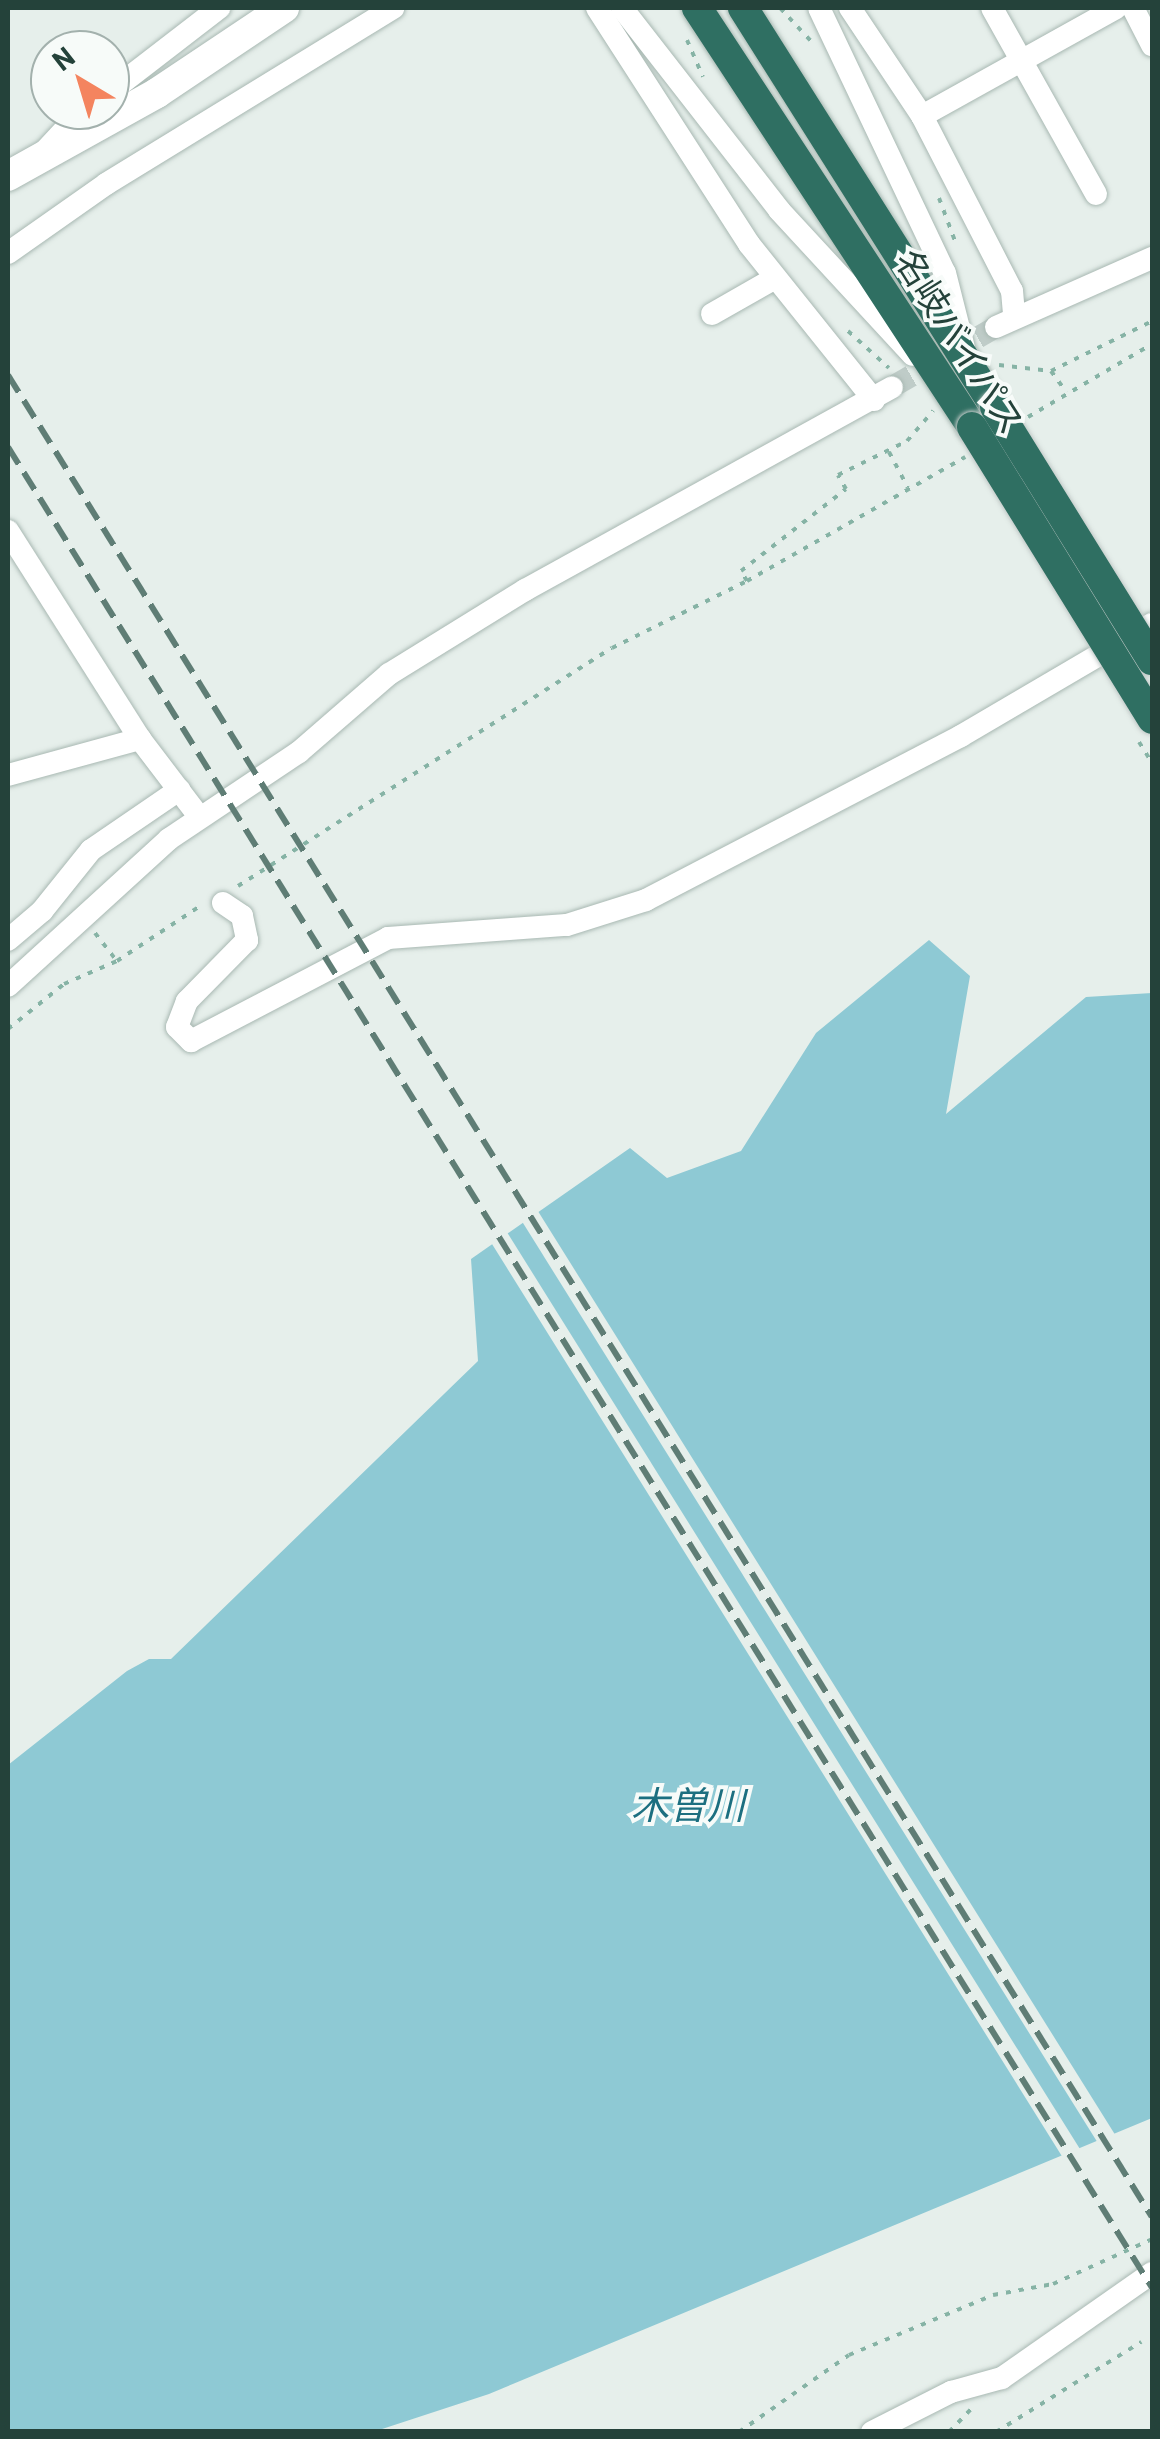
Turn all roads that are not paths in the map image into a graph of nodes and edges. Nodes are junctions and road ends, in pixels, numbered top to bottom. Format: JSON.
{"nodes":[{"id":1,"x":219,"y":8,"type":"edge"},
{"id":2,"x":284,"y":8,"type":"edge"},
{"id":3,"x":393,"y":8,"type":"edge"},
{"id":4,"x":597,"y":8,"type":"edge"},
{"id":5,"x":622,"y":8,"type":"edge"},
{"id":6,"x":697,"y":8,"type":"edge"},
{"id":7,"x":743,"y":8,"type":"edge"},
{"id":8,"x":819,"y":8,"type":"edge"},
{"id":9,"x":850,"y":8,"type":"edge"},
{"id":10,"x":992,"y":8,"type":"edge"},
{"id":11,"x":1116,"y":8,"type":"edge"},
{"id":12,"x":1133,"y":8,"type":"edge"},
{"id":13,"x":1152,"y":45,"type":"edge"},
{"id":14,"x":1022,"y":62,"type":"junction"},
{"id":15,"x":130,"y":77,"type":"edge"},
{"id":16,"x":922,"y":116,"type":"junction"},
{"id":17,"x":66,"y":130,"type":"edge"},
{"id":18,"x":43,"y":156,"type":"junction"},
{"id":19,"x":8,"y":176,"type":"edge"},
{"id":20,"x":1096,"y":194,"type":"dead end"},
{"id":21,"x":8,"y":253,"type":"edge"},
{"id":22,"x":1152,"y":258,"type":"edge"},
{"id":23,"x":774,"y":278,"type":"junction"},
{"id":24,"x":712,"y":314,"type":"dead end"},
{"id":25,"x":982,"y":365,"type":"junction"},
{"id":26,"x":951,"y":419,"type":"junction"},
{"id":27,"x":8,"y":531,"type":"edge"},
{"id":28,"x":1152,"y":624,"type":"edge"},
{"id":29,"x":1152,"y":660,"type":"edge"},
{"id":30,"x":1152,"y":720,"type":"edge"},
{"id":31,"x":140,"y":740,"type":"junction"},
{"id":32,"x":8,"y":775,"type":"edge"},
{"id":33,"x":179,"y":790,"type":"junction"},
{"id":34,"x":198,"y":815,"type":"junction"},
{"id":35,"x":224,"y":895,"type":"road end"},
{"id":36,"x":8,"y":940,"type":"edge"},
{"id":37,"x":8,"y":986,"type":"edge"},
{"id":38,"x":1152,"y":2273,"type":"edge"},
{"id":39,"x":872,"y":2432,"type":"edge"}],
"edges":[{"from":1,"to":15,"type":"street"},
{"from":2,"to":18,"type":"street"},
{"from":3,"to":21,"type":"street"},
{"from":4,"to":23,"type":"street"},
{"from":5,"to":26,"type":"street"},
{"from":6,"to":26,"type":"highway","name":"名岐バイパス"},
{"from":7,"to":25,"type":"highway","name":"名岐バイパス"},
{"from":8,"to":25,"type":"street"},
{"from":9,"to":16,"type":"street"},
{"from":10,"to":14,"type":"street"},
{"from":11,"to":14,"type":"street"},
{"from":12,"to":13,"type":"street"},
{"from":14,"to":16,"type":"street"},
{"from":14,"to":20,"type":"street"},
{"from":16,"to":22,"type":"street"},
{"from":17,"to":18,"type":"street"},
{"from":18,"to":19,"type":"street"},
{"from":23,"to":24,"type":"street"},
{"from":23,"to":34,"type":"street"},
{"from":25,"to":29,"type":"highway","name":"名岐バイパス","bridge":true},
{"from":26,"to":30,"type":"highway","name":"名岐バイパス","bridge":true},
{"from":27,"to":31,"type":"street"},
{"from":28,"to":35,"type":"street"},
{"from":31,"to":32,"type":"street"},
{"from":31,"to":33,"type":"street"},
{"from":33,"to":34,"type":"street"},
{"from":33,"to":36,"type":"street"},
{"from":34,"to":37,"type":"street"},
{"from":38,"to":39,"type":"street"}]}
